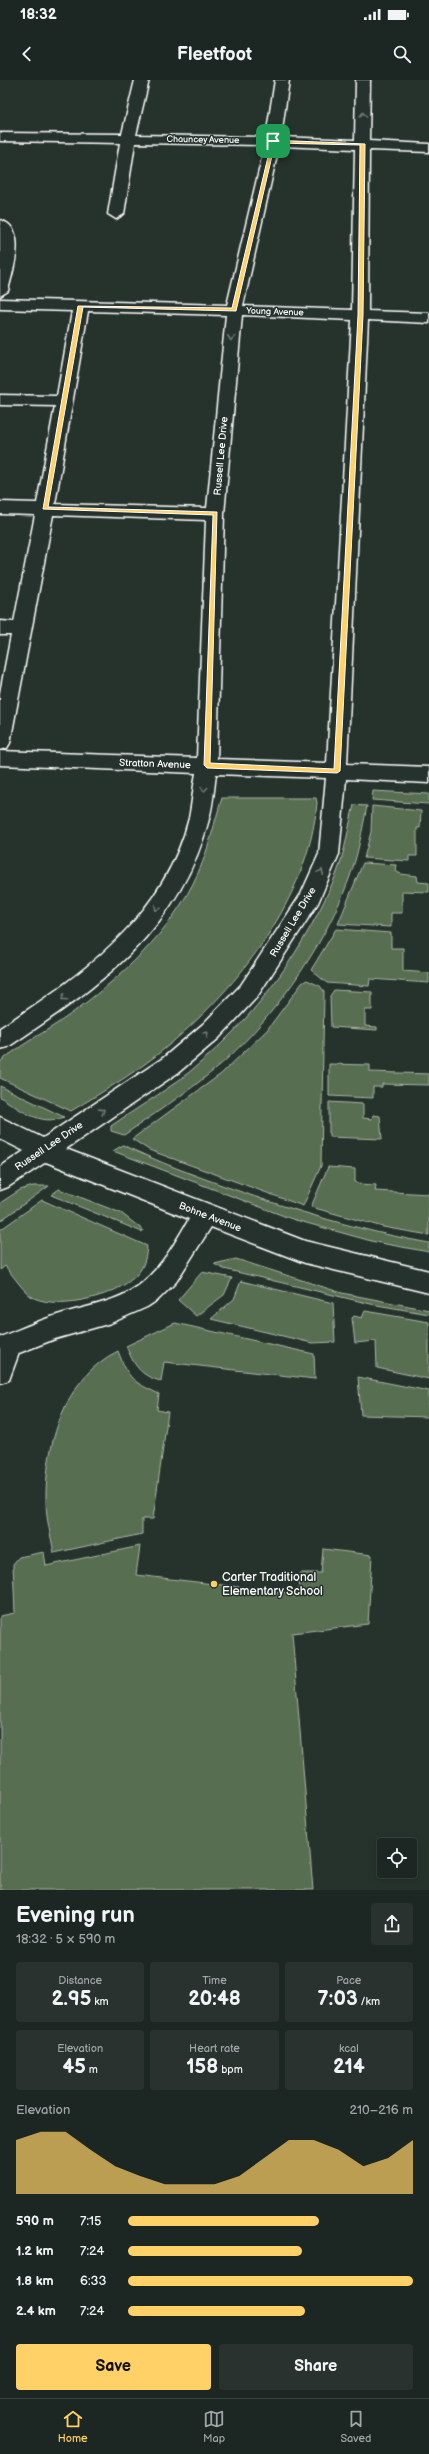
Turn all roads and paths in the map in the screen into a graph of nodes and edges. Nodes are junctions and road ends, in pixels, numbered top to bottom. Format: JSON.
{"nodes":[{"id":1,"x":142,"y":80,"type":"edge"},
{"id":2,"x":282,"y":80,"type":"edge"},
{"id":3,"x":363,"y":80,"type":"edge"},
{"id":4,"x":0,"y":137,"type":"edge"},
{"id":5,"x":128,"y":139,"type":"junction"},
{"id":6,"x":273,"y":141,"type":"junction"},
{"id":7,"x":362,"y":144,"type":"junction"},
{"id":8,"x":429,"y":148,"type":"edge"},
{"id":9,"x":116,"y":214,"type":"dead end"},
{"id":10,"x":0,"y":225,"type":"edge"},
{"id":11,"x":0,"y":291,"type":"edge"},
{"id":12,"x":0,"y":304,"type":"edge"},
{"id":13,"x":80,"y":306,"type":"junction"},
{"id":14,"x":234,"y":310,"type":"junction"},
{"id":15,"x":360,"y":315,"type":"junction"},
{"id":16,"x":429,"y":318,"type":"edge"},
{"id":17,"x":0,"y":400,"type":"edge"},
{"id":18,"x":64,"y":401,"type":"junction"},
{"id":19,"x":0,"y":508,"type":"edge"},
{"id":20,"x":45,"y":509,"type":"junction"},
{"id":21,"x":215,"y":514,"type":"junction"},
{"id":22,"x":0,"y":628,"type":"edge"},
{"id":23,"x":21,"y":629,"type":"junction"},
{"id":24,"x":0,"y":743,"type":"edge"},
{"id":25,"x":0,"y":758,"type":"edge"},
{"id":26,"x":207,"y":765,"type":"junction"},
{"id":27,"x":337,"y":771,"type":"junction"},
{"id":28,"x":429,"y":775,"type":"edge"},
{"id":29,"x":0,"y":1040,"type":"edge"},
{"id":30,"x":0,"y":1127,"type":"edge"},
{"id":31,"x":43,"y":1150,"type":"junction"},
{"id":32,"x":0,"y":1180,"type":"edge"},
{"id":33,"x":205,"y":1215,"type":"junction"},
{"id":34,"x":429,"y":1282,"type":"edge"},
{"id":35,"x":5,"y":1347,"type":"edge"},
{"id":36,"x":0,"y":1371,"type":"edge"}],
"edges":[{"from":1,"to":5,"type":"street"},
{"from":2,"to":6,"type":"street","name":"Russell Lee Drive"},
{"from":7,"to":3,"type":"street","name":"Russell Lee Drive","one_way":true},
{"from":4,"to":5,"type":"street","name":"Chauncey Avenue"},
{"from":5,"to":6,"type":"street","name":"Chauncey Avenue"},
{"from":5,"to":9,"type":"street"},
{"from":6,"to":7,"type":"street","name":"Chauncey Avenue"},
{"from":6,"to":14,"type":"street","name":"Russell Lee Drive"},
{"from":7,"to":8,"type":"street","name":"Chauncey Avenue"},
{"from":7,"to":15,"type":"street","name":"Russell Lee Drive"},
{"from":10,"to":11,"type":"street"},
{"from":12,"to":13,"type":"street","name":"Young Avenue"},
{"from":13,"to":14,"type":"street","name":"Young Avenue"},
{"from":13,"to":18,"type":"street"},
{"from":14,"to":15,"type":"street","name":"Young Avenue"},
{"from":14,"to":21,"type":"street","name":"Russell Lee Drive","one_way":true},
{"from":15,"to":16,"type":"street","name":"Young Avenue"},
{"from":15,"to":27,"type":"street","name":"Russell Lee Drive"},
{"from":17,"to":18,"type":"street"},
{"from":18,"to":20,"type":"street"},
{"from":19,"to":20,"type":"street"},
{"from":20,"to":21,"type":"street"},
{"from":20,"to":23,"type":"street"},
{"from":21,"to":26,"type":"street","name":"Russell Lee Drive"},
{"from":22,"to":23,"type":"street"},
{"from":23,"to":24,"type":"street"},
{"from":25,"to":26,"type":"street","name":"Stratton Avenue"},
{"from":26,"to":27,"type":"street","name":"Stratton Avenue"},
{"from":26,"to":29,"type":"street","name":"Russell Lee Drive","one_way":true},
{"from":27,"to":28,"type":"street","name":"Stratton Avenue"},
{"from":31,"to":27,"type":"street","name":"Russell Lee Drive","one_way":true},
{"from":30,"to":31,"type":"street","name":"Bohne Avenue"},
{"from":31,"to":32,"type":"street","name":"Russell Lee Drive"},
{"from":31,"to":33,"type":"street","name":"Bohne Avenue"},
{"from":33,"to":34,"type":"street","name":"Bohne Avenue"},
{"from":33,"to":35,"type":"street"},
{"from":35,"to":36,"type":"street"}]}
